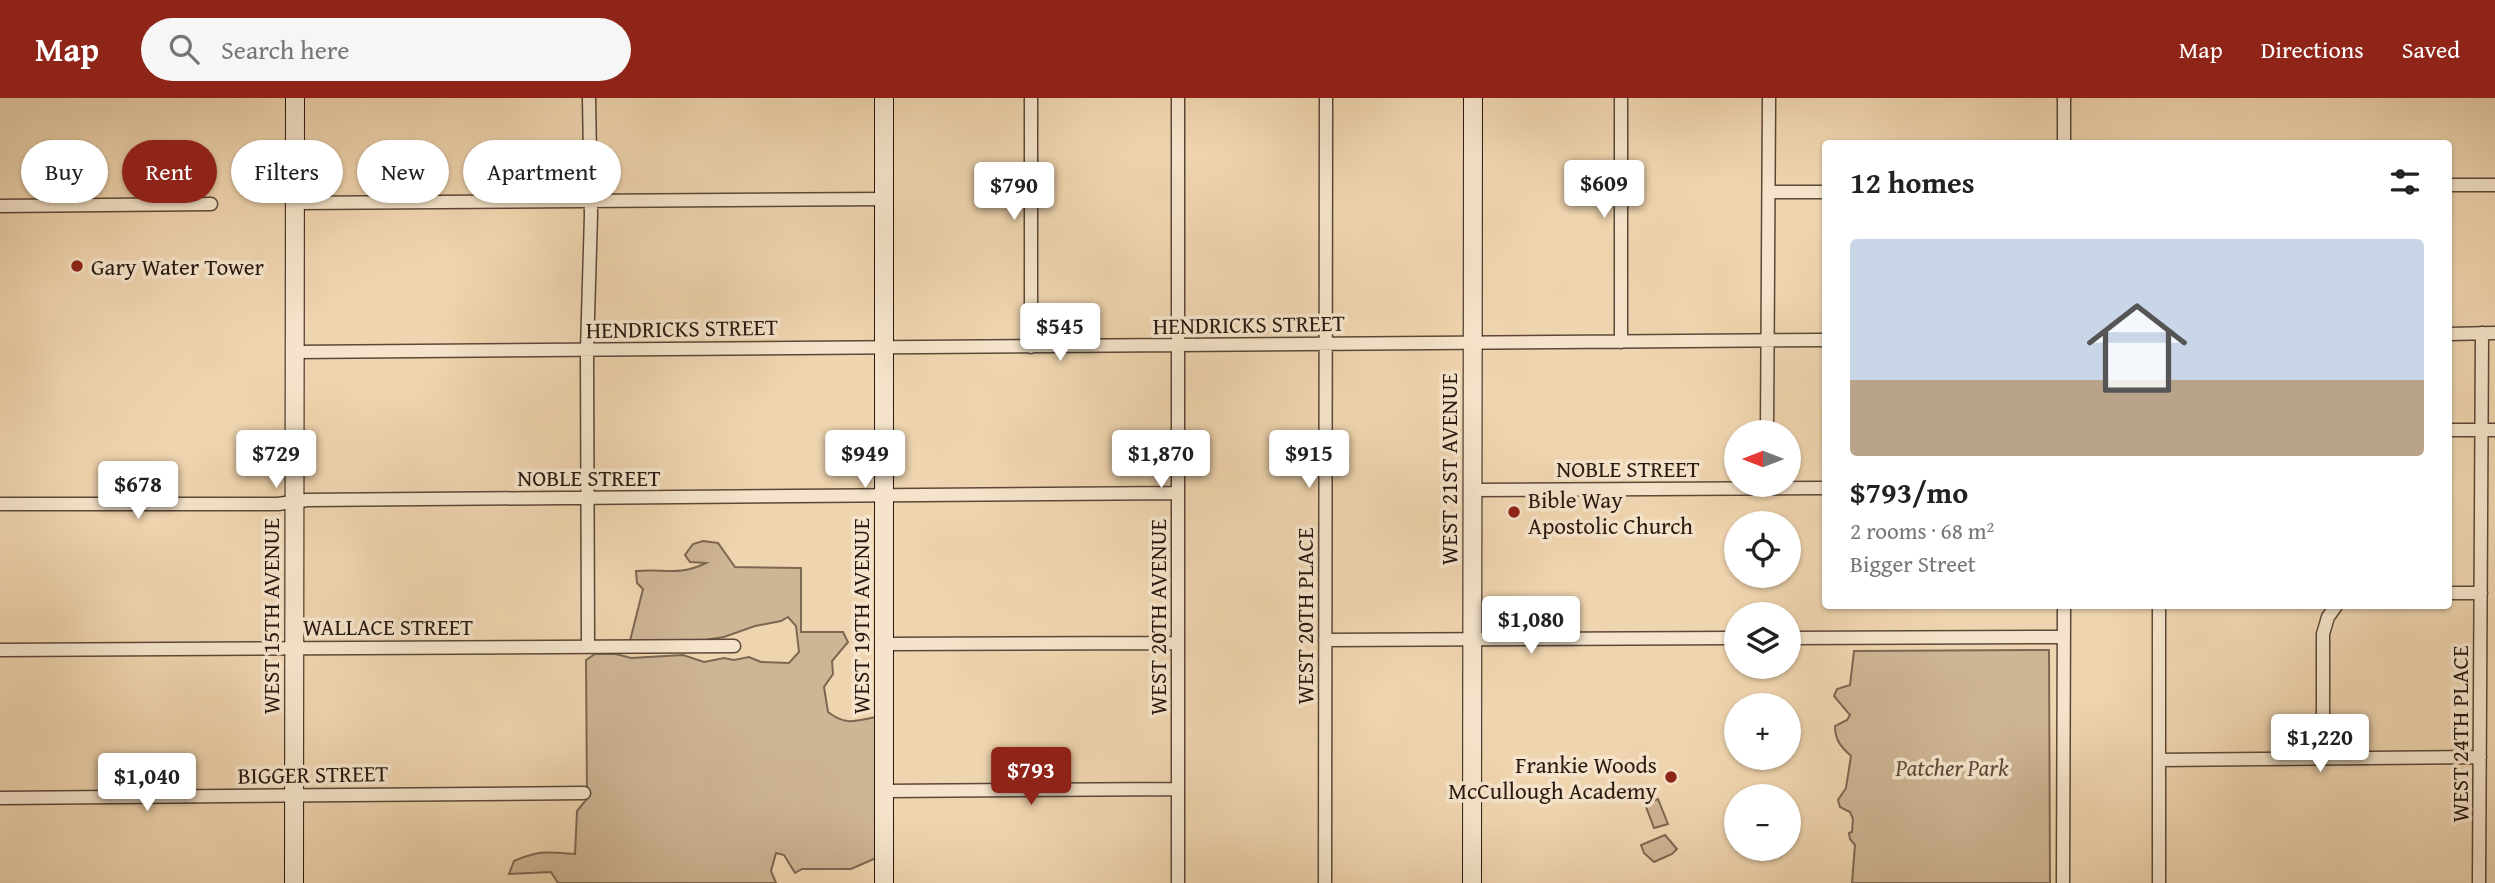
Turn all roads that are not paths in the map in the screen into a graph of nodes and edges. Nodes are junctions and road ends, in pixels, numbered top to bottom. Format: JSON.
{"nodes":[{"id":1,"x":296,"y":98,"type":"edge"},
{"id":2,"x":589,"y":98,"type":"edge"},
{"id":3,"x":884,"y":98,"type":"edge"},
{"id":4,"x":1031,"y":98,"type":"edge"},
{"id":5,"x":1178,"y":98,"type":"edge"},
{"id":6,"x":1326,"y":98,"type":"edge"},
{"id":7,"x":1473,"y":98,"type":"edge"},
{"id":8,"x":1621,"y":98,"type":"edge"},
{"id":9,"x":1769,"y":98,"type":"edge"},
{"id":10,"x":2064,"y":98,"type":"edge"},
{"id":11,"x":296,"y":140,"type":"edge"},
{"id":12,"x":590,"y":140,"type":"edge"},
{"id":13,"x":2064,"y":140,"type":"edge"},
{"id":14,"x":2452,"y":185,"type":"edge"},
{"id":15,"x":2495,"y":185,"type":"edge"},
{"id":16,"x":1769,"y":192,"type":"junction"},
{"id":17,"x":1822,"y":192,"type":"edge"},
{"id":18,"x":884,"y":199,"type":"junction"},
{"id":19,"x":463,"y":202,"type":"edge"},
{"id":20,"x":621,"y":202,"type":"edge"},
{"id":21,"x":295,"y":203,"type":"edge"},
{"id":22,"x":343,"y":203,"type":"edge"},
{"id":23,"x":591,"y":203,"type":"edge"},
{"id":24,"x":211,"y":204,"type":"dead end"},
{"id":25,"x":0,"y":206,"type":"edge"},
{"id":26,"x":2488,"y":333,"type":"edge"},
{"id":27,"x":2452,"y":334,"type":"edge"},
{"id":28,"x":1768,"y":340,"type":"junction"},
{"id":29,"x":1822,"y":340,"type":"edge"},
{"id":30,"x":1621,"y":342,"type":"junction"},
{"id":31,"x":1473,"y":343,"type":"junction"},
{"id":32,"x":1326,"y":344,"type":"junction"},
{"id":33,"x":1031,"y":346,"type":"junction"},
{"id":34,"x":1178,"y":346,"type":"junction"},
{"id":35,"x":884,"y":348,"type":"junction"},
{"id":36,"x":587,"y":350,"type":"junction"},
{"id":37,"x":295,"y":352,"type":"junction"},
{"id":38,"x":1767,"y":420,"type":"edge"},
{"id":39,"x":2452,"y":430,"type":"edge"},
{"id":40,"x":2480,"y":430,"type":"junction"},
{"id":41,"x":2495,"y":430,"type":"edge"},
{"id":42,"x":1724,"y":487,"type":"edge"},
{"id":43,"x":1801,"y":487,"type":"edge"},
{"id":44,"x":1822,"y":488,"type":"edge"},
{"id":45,"x":1473,"y":490,"type":"junction"},
{"id":46,"x":1178,"y":493,"type":"junction"},
{"id":47,"x":884,"y":495,"type":"junction"},
{"id":48,"x":588,"y":497,"type":"junction"},
{"id":49,"x":295,"y":502,"type":"junction"},
{"id":50,"x":0,"y":504,"type":"edge"},
{"id":51,"x":2452,"y":593,"type":"edge"},
{"id":52,"x":2481,"y":593,"type":"junction"},
{"id":53,"x":2064,"y":609,"type":"edge"},
{"id":54,"x":2159,"y":609,"type":"edge"},
{"id":55,"x":2334,"y":609,"type":"edge"},
{"id":56,"x":2064,"y":636,"type":"junction"},
{"id":57,"x":1724,"y":638,"type":"edge"},
{"id":58,"x":1801,"y":638,"type":"edge"},
{"id":59,"x":1472,"y":639,"type":"junction"},
{"id":60,"x":1325,"y":640,"type":"junction"},
{"id":61,"x":1178,"y":643,"type":"junction"},
{"id":62,"x":884,"y":644,"type":"junction"},
{"id":63,"x":588,"y":646,"type":"junction"},
{"id":64,"x":734,"y":646,"type":"dead end"},
{"id":65,"x":295,"y":648,"type":"junction"},
{"id":66,"x":0,"y":650,"type":"edge"},
{"id":67,"x":2323,"y":757,"type":"junction"},
{"id":68,"x":2480,"y":757,"type":"junction"},
{"id":69,"x":2159,"y":760,"type":"junction"},
{"id":70,"x":1178,"y":789,"type":"junction"},
{"id":71,"x":884,"y":791,"type":"junction"},
{"id":72,"x":584,"y":793,"type":"dead end"},
{"id":73,"x":294,"y":795,"type":"junction"},
{"id":74,"x":0,"y":798,"type":"edge"},
{"id":75,"x":294,"y":883,"type":"edge"},
{"id":76,"x":884,"y":883,"type":"edge"},
{"id":77,"x":1178,"y":883,"type":"edge"},
{"id":78,"x":1325,"y":883,"type":"edge"},
{"id":79,"x":1472,"y":883,"type":"edge"},
{"id":80,"x":2063,"y":883,"type":"edge"},
{"id":81,"x":2160,"y":883,"type":"edge"},
{"id":82,"x":2479,"y":883,"type":"edge"}],
"edges":[{"from":1,"to":11,"type":"street","name":"WEST 15TH AVENUE"},
{"from":2,"to":12,"type":"street"},
{"from":3,"to":18,"type":"street","name":"WEST 19TH AVENUE"},
{"from":4,"to":33,"type":"street"},
{"from":5,"to":34,"type":"street","name":"WEST 20TH AVENUE"},
{"from":6,"to":32,"type":"street","name":"WEST 20TH PLACE"},
{"from":7,"to":31,"type":"street","name":"WEST 21ST AVENUE"},
{"from":8,"to":30,"type":"street"},
{"from":9,"to":16,"type":"street"},
{"from":10,"to":13,"type":"street"},
{"from":14,"to":15,"type":"street"},
{"from":16,"to":17,"type":"street"},
{"from":16,"to":28,"type":"street"},
{"from":18,"to":20,"type":"street"},
{"from":18,"to":35,"type":"street","name":"WEST 19TH AVENUE"},
{"from":19,"to":22,"type":"street"},
{"from":21,"to":37,"type":"street","name":"WEST 15TH AVENUE"},
{"from":23,"to":36,"type":"street"},
{"from":24,"to":25,"type":"street"},
{"from":26,"to":27,"type":"street"},
{"from":26,"to":40,"type":"street","name":"WEST 24TH PLACE"},
{"from":28,"to":29,"type":"street","name":"HENDRICKS STREET"},
{"from":28,"to":30,"type":"street","name":"HENDRICKS STREET"},
{"from":28,"to":38,"type":"street"},
{"from":30,"to":31,"type":"street","name":"HENDRICKS STREET"},
{"from":31,"to":32,"type":"street","name":"HENDRICKS STREET"},
{"from":31,"to":45,"type":"street","name":"WEST 21ST AVENUE"},
{"from":32,"to":34,"type":"street","name":"HENDRICKS STREET"},
{"from":32,"to":60,"type":"street","name":"WEST 20TH PLACE"},
{"from":33,"to":34,"type":"street","name":"HENDRICKS STREET"},
{"from":33,"to":35,"type":"street","name":"HENDRICKS STREET"},
{"from":34,"to":46,"type":"street","name":"WEST 20TH AVENUE"},
{"from":35,"to":36,"type":"street","name":"HENDRICKS STREET"},
{"from":35,"to":47,"type":"street","name":"WEST 19TH AVENUE"},
{"from":36,"to":37,"type":"street","name":"HENDRICKS STREET"},
{"from":36,"to":48,"type":"street"},
{"from":37,"to":49,"type":"street","name":"WEST 15TH AVENUE"},
{"from":39,"to":40,"type":"street"},
{"from":40,"to":41,"type":"street"},
{"from":40,"to":52,"type":"street","name":"WEST 24TH PLACE"},
{"from":42,"to":45,"type":"street","name":"NOBLE STREET"},
{"from":43,"to":44,"type":"street","name":"NOBLE STREET"},
{"from":45,"to":59,"type":"street","name":"WEST 21ST AVENUE"},
{"from":46,"to":47,"type":"street","name":"NOBLE STREET"},
{"from":46,"to":61,"type":"street","name":"WEST 20TH AVENUE"},
{"from":47,"to":48,"type":"street","name":"NOBLE STREET"},
{"from":47,"to":62,"type":"street","name":"WEST 19TH AVENUE"},
{"from":48,"to":49,"type":"street","name":"NOBLE STREET"},
{"from":48,"to":63,"type":"street"},
{"from":49,"to":50,"type":"street","name":"NOBLE STREET"},
{"from":49,"to":65,"type":"street","name":"WEST 15TH AVENUE"},
{"from":51,"to":52,"type":"street"},
{"from":52,"to":68,"type":"street","name":"WEST 24TH PLACE"},
{"from":53,"to":56,"type":"street"},
{"from":54,"to":69,"type":"street"},
{"from":55,"to":67,"type":"street"},
{"from":56,"to":58,"type":"street"},
{"from":56,"to":80,"type":"street"},
{"from":57,"to":59,"type":"street"},
{"from":59,"to":60,"type":"street"},
{"from":59,"to":79,"type":"street","name":"WEST 21ST AVENUE"},
{"from":60,"to":78,"type":"street","name":"WEST 20TH PLACE"},
{"from":61,"to":62,"type":"street"},
{"from":61,"to":70,"type":"street","name":"WEST 20TH AVENUE"},
{"from":62,"to":71,"type":"street","name":"WEST 19TH AVENUE"},
{"from":63,"to":64,"type":"street","name":"WALLACE STREET"},
{"from":63,"to":65,"type":"street","name":"WALLACE STREET"},
{"from":65,"to":66,"type":"street","name":"WALLACE STREET"},
{"from":65,"to":73,"type":"street","name":"WEST 15TH AVENUE"},
{"from":67,"to":68,"type":"street"},
{"from":67,"to":69,"type":"street"},
{"from":68,"to":82,"type":"street","name":"WEST 24TH PLACE"},
{"from":69,"to":81,"type":"street"},
{"from":70,"to":71,"type":"street"},
{"from":70,"to":77,"type":"street","name":"WEST 20TH AVENUE"},
{"from":71,"to":76,"type":"street","name":"WEST 19TH AVENUE"},
{"from":72,"to":73,"type":"street","name":"BIGGER STREET"},
{"from":73,"to":74,"type":"street","name":"BIGGER STREET"},
{"from":73,"to":75,"type":"street","name":"WEST 15TH AVENUE"}]}
